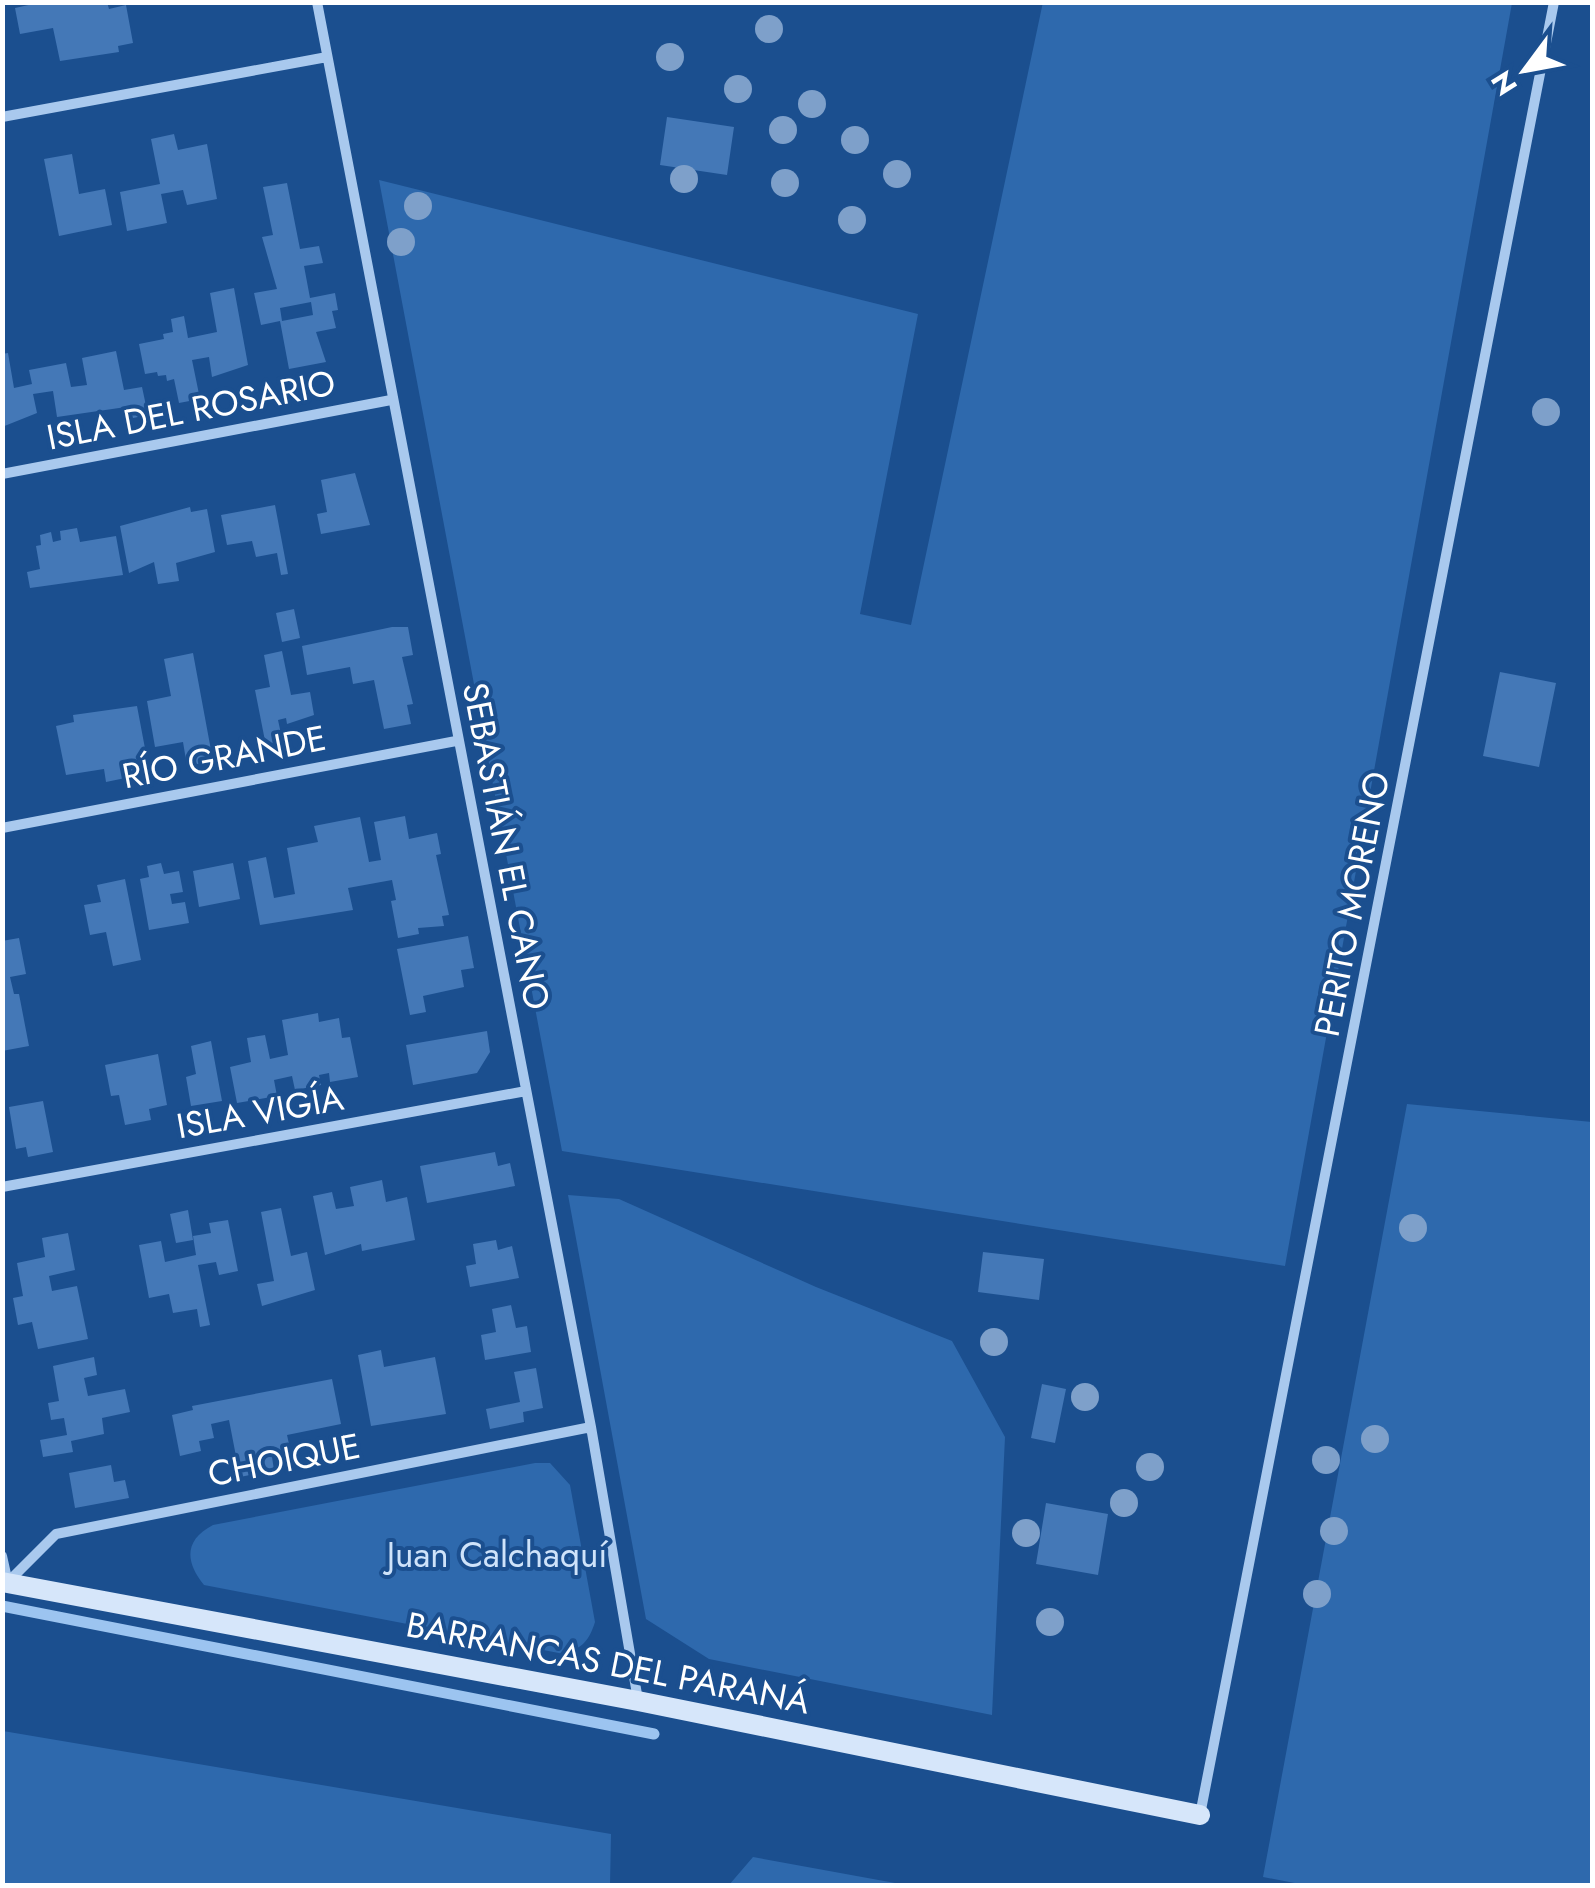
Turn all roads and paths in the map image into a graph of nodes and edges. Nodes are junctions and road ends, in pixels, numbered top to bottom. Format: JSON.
{"nodes":[{"id":1,"x":317,"y":2,"type":"edge"},
{"id":2,"x":1554,"y":2,"type":"edge"},
{"id":3,"x":326,"y":57,"type":"junction"},
{"id":4,"x":2,"y":117,"type":"edge"},
{"id":5,"x":390,"y":400,"type":"junction"},
{"id":6,"x":2,"y":474,"type":"edge"},
{"id":7,"x":456,"y":741,"type":"junction"},
{"id":8,"x":2,"y":828,"type":"edge"},
{"id":9,"x":526,"y":1091,"type":"junction"},
{"id":10,"x":2,"y":1187,"type":"edge"},
{"id":11,"x":590,"y":1427,"type":"junction"},
{"id":12,"x":2,"y":1556,"type":"edge"},
{"id":13,"x":5,"y":1582,"type":"edge"},
{"id":14,"x":638,"y":1700,"type":"junction"},
{"id":15,"x":1200,"y":1814,"type":"joint"}],
"edges":[{"from":1,"to":3,"type":"street","name":"SEBASTIÁN EL CANO"},
{"from":2,"to":15,"type":"street","name":"PERITO MORENO"},
{"from":3,"to":4,"type":"street"},
{"from":3,"to":5,"type":"street","name":"SEBASTIÁN EL CANO"},
{"from":5,"to":6,"type":"street","name":"ISLA DEL ROSARIO"},
{"from":5,"to":7,"type":"street","name":"SEBASTIÁN EL CANO"},
{"from":7,"to":8,"type":"street","name":"RÍO GRANDE"},
{"from":7,"to":9,"type":"street","name":"SEBASTIÁN EL CANO"},
{"from":9,"to":10,"type":"street","name":"ISLA VIGÍA"},
{"from":9,"to":11,"type":"street","name":"SEBASTIÁN EL CANO"},
{"from":11,"to":13,"type":"street","name":"CHOIQUE"},
{"from":11,"to":14,"type":"street","name":"SEBASTIÁN EL CANO"},
{"from":12,"to":13,"type":"street"},
{"from":13,"to":14,"type":"street","name":"BARRANCAS DEL PARANÁ"},
{"from":14,"to":15,"type":"street","name":"BARRANCAS DEL PARANÁ"}]}
